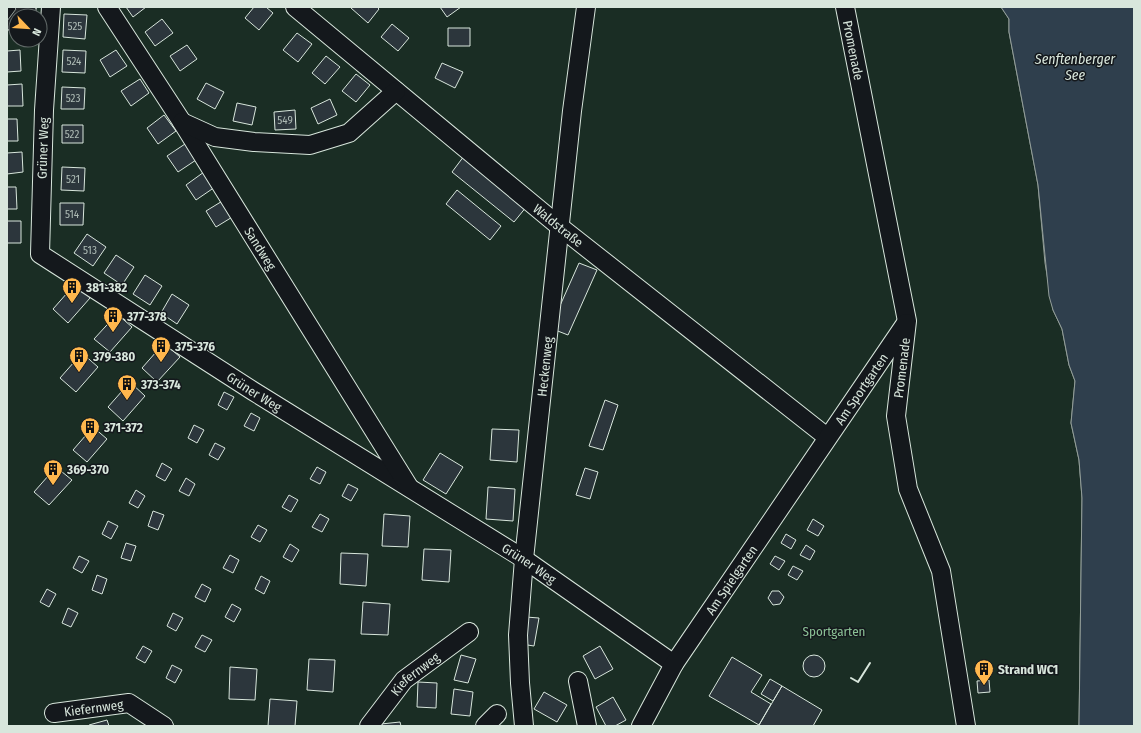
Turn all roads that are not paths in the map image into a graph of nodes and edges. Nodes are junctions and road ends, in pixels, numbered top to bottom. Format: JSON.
{"nodes":[{"id":1,"x":51,"y":7,"type":"edge"},
{"id":2,"x":107,"y":7,"type":"edge"},
{"id":3,"x":295,"y":7,"type":"edge"},
{"id":4,"x":586,"y":7,"type":"edge"},
{"id":5,"x":845,"y":7,"type":"edge"},
{"id":6,"x":396,"y":91,"type":"junction"},
{"id":7,"x":182,"y":122,"type":"junction"},
{"id":8,"x":559,"y":226,"type":"junction"},
{"id":9,"x":907,"y":321,"type":"junction"},
{"id":10,"x":827,"y":437,"type":"junction"},
{"id":11,"x":412,"y":490,"type":"junction"},
{"id":12,"x":524,"y":559,"type":"junction"},
{"id":13,"x":469,"y":632,"type":"dead end"},
{"id":14,"x":674,"y":664,"type":"junction"},
{"id":15,"x":578,"y":681,"type":"dead end"},
{"id":16,"x":54,"y":714,"type":"dead end"},
{"id":17,"x":155,"y":724,"type":"edge"},
{"id":18,"x":369,"y":726,"type":"edge"},
{"id":19,"x":524,"y":726,"type":"edge"},
{"id":20,"x":587,"y":726,"type":"edge"},
{"id":21,"x":641,"y":726,"type":"edge"},
{"id":22,"x":966,"y":726,"type":"edge"}],
"edges":[{"from":1,"to":11,"type":"street","name":"Grüner Weg"},
{"from":2,"to":7,"type":"street","name":"Sandweg"},
{"from":3,"to":6,"type":"street","name":"Waldstraße"},
{"from":4,"to":8,"type":"street","name":"Heckenweg"},
{"from":5,"to":9,"type":"street","name":"Promenade"},
{"from":6,"to":7,"type":"street"},
{"from":6,"to":8,"type":"street","name":"Waldstraße"},
{"from":7,"to":11,"type":"street","name":"Sandweg"},
{"from":8,"to":10,"type":"street","name":"Waldstraße"},
{"from":8,"to":12,"type":"street","name":"Heckenweg"},
{"from":9,"to":10,"type":"street","name":"Am Sportgarten"},
{"from":9,"to":22,"type":"street","name":"Promenade"},
{"from":10,"to":14,"type":"street","name":"Am Spielgarten"},
{"from":11,"to":12,"type":"street","name":"Grüner Weg"},
{"from":12,"to":14,"type":"street","name":"Grüner Weg"},
{"from":12,"to":19,"type":"street","name":"Heckenweg"},
{"from":13,"to":18,"type":"street","name":"Kiefernweg"},
{"from":14,"to":21,"type":"street","name":"Am Spielgarten"},
{"from":15,"to":20,"type":"street"},
{"from":16,"to":17,"type":"street","name":"Kiefernweg"}]}
